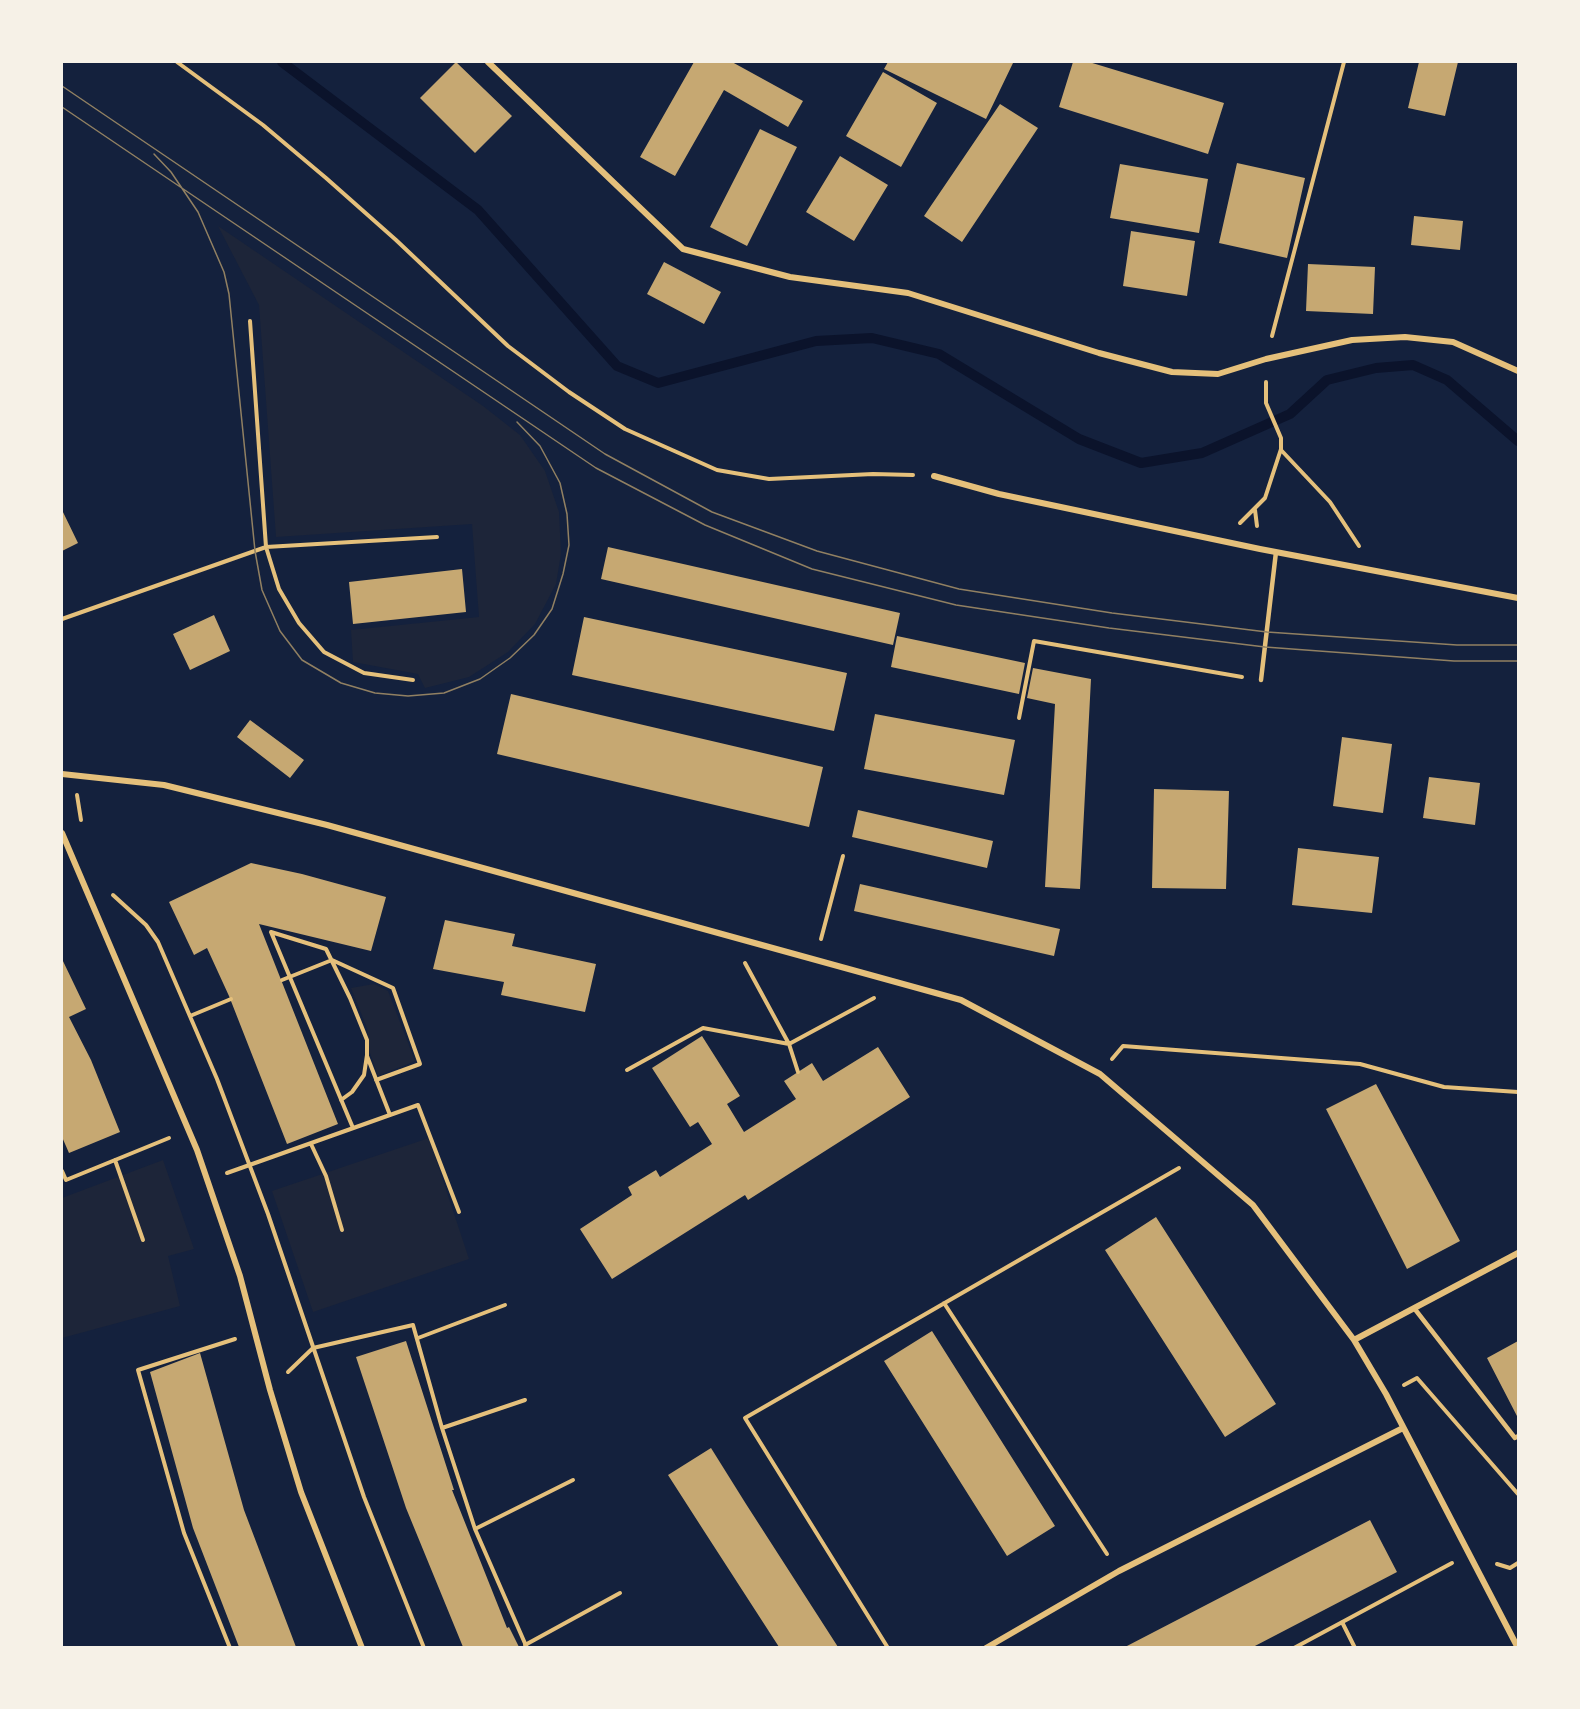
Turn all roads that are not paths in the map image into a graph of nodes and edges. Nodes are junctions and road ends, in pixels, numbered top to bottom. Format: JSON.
{"nodes":[{"id":1,"x":488,"y":62,"type":"edge"},
{"id":2,"x":1518,"y":371,"type":"edge"},
{"id":3,"x":934,"y":476,"type":"road end"},
{"id":4,"x":1276,"y":552,"type":"junction"},
{"id":5,"x":1518,"y":598,"type":"edge"},
{"id":6,"x":1261,"y":680,"type":"road end"},
{"id":7,"x":62,"y":774,"type":"edge"},
{"id":8,"x":62,"y":833,"type":"edge"},
{"id":9,"x":1518,"y":1253,"type":"edge"},
{"id":10,"x":1414,"y":1308,"type":"junction"},
{"id":11,"x":1354,"y":1340,"type":"junction"},
{"id":12,"x":1404,"y":1428,"type":"junction"},
{"id":13,"x":1518,"y":1436,"type":"edge"},
{"id":14,"x":362,"y":1647,"type":"edge"},
{"id":15,"x":986,"y":1647,"type":"edge"},
{"id":16,"x":1518,"y":1647,"type":"edge"}],
"edges":[{"from":1,"to":2,"type":"street"},
{"from":3,"to":4,"type":"street"},
{"from":4,"to":5,"type":"street"},
{"from":4,"to":6,"type":"lane"},
{"from":7,"to":11,"type":"street"},
{"from":8,"to":14,"type":"street"},
{"from":9,"to":10,"type":"street"},
{"from":10,"to":11,"type":"street"},
{"from":10,"to":13,"type":"lane"},
{"from":11,"to":12,"type":"street"},
{"from":12,"to":15,"type":"street"},
{"from":12,"to":16,"type":"street"}]}
